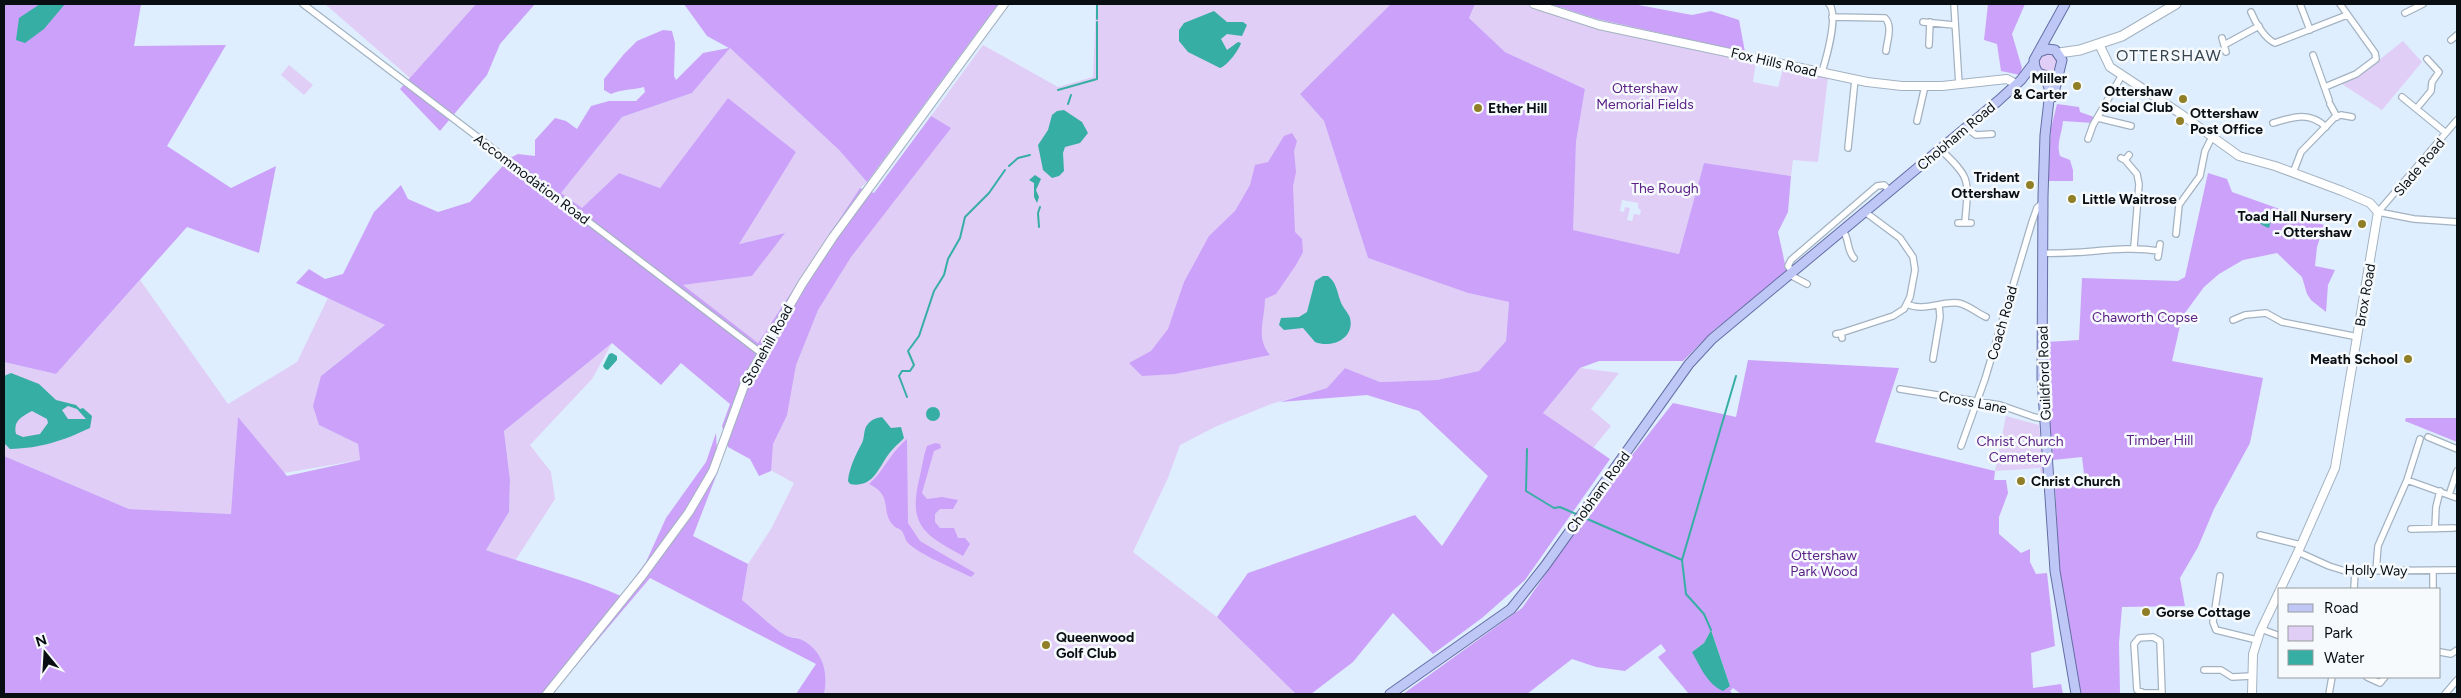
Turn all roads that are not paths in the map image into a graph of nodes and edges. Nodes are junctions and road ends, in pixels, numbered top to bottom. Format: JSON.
{"nodes":[{"id":1,"x":303,"y":4,"type":"edge"},
{"id":2,"x":1004,"y":4,"type":"edge"},
{"id":3,"x":1534,"y":4,"type":"edge"},
{"id":4,"x":1829,"y":4,"type":"edge"},
{"id":5,"x":1954,"y":4,"type":"edge"},
{"id":6,"x":2065,"y":4,"type":"edge"},
{"id":7,"x":2176,"y":4,"type":"edge"},
{"id":8,"x":2300,"y":4,"type":"edge"},
{"id":9,"x":2340,"y":4,"type":"edge"},
{"id":10,"x":2407,"y":4,"type":"edge"},
{"id":11,"x":2423,"y":4,"type":"edge"},
{"id":12,"x":2252,"y":12,"type":"dead end"},
{"id":13,"x":2347,"y":15,"type":"junction"},
{"id":14,"x":1832,"y":16,"type":"junction"},
{"id":15,"x":1954,"y":25,"type":"junction"},
{"id":16,"x":2259,"y":26,"type":"junction"},
{"id":17,"x":2310,"y":30,"type":"junction"},
{"id":18,"x":2457,"y":35,"type":"edge"},
{"id":19,"x":2222,"y":38,"type":"dead end"},
{"id":20,"x":2451,"y":40,"type":"dead end"},
{"id":21,"x":1928,"y":45,"type":"dead end"},
{"id":22,"x":2224,"y":45,"type":"junction"},
{"id":23,"x":2100,"y":46,"type":"junction"},
{"id":24,"x":1886,"y":51,"type":"dead end"},
{"id":25,"x":2039,"y":52,"type":"junction"},
{"id":26,"x":2057,"y":52,"type":"junction"},
{"id":27,"x":2226,"y":52,"type":"dead end"},
{"id":28,"x":2313,"y":55,"type":"dead end"},
{"id":29,"x":2427,"y":59,"type":"dead end"},
{"id":30,"x":2034,"y":63,"type":"junction"},
{"id":31,"x":2062,"y":63,"type":"junction"},
{"id":32,"x":1822,"y":72,"type":"junction"},
{"id":33,"x":2058,"y":72,"type":"junction"},
{"id":34,"x":2042,"y":75,"type":"junction"},
{"id":35,"x":2122,"y":75,"type":"junction"},
{"id":36,"x":1855,"y":79,"type":"junction"},
{"id":37,"x":2019,"y":82,"type":"junction"},
{"id":38,"x":1959,"y":85,"type":"junction"},
{"id":39,"x":1924,"y":86,"type":"junction"},
{"id":40,"x":2325,"y":86,"type":"junction"},
{"id":41,"x":2402,"y":97,"type":"dead end"},
{"id":42,"x":2417,"y":108,"type":"junction"},
{"id":43,"x":2352,"y":116,"type":"dead end"},
{"id":44,"x":2336,"y":117,"type":"junction"},
{"id":45,"x":2098,"y":118,"type":"junction"},
{"id":46,"x":2457,"y":120,"type":"edge"},
{"id":47,"x":1917,"y":121,"type":"dead end"},
{"id":48,"x":2273,"y":123,"type":"dead end"},
{"id":49,"x":2131,"y":126,"type":"dead end"},
{"id":50,"x":2326,"y":127,"type":"junction"},
{"id":51,"x":1966,"y":128,"type":"junction"},
{"id":52,"x":2446,"y":133,"type":"junction"},
{"id":53,"x":1993,"y":134,"type":"dead end"},
{"id":54,"x":2212,"y":137,"type":"junction"},
{"id":55,"x":2088,"y":140,"type":"dead end"},
{"id":56,"x":2046,"y":141,"type":"junction"},
{"id":57,"x":1848,"y":148,"type":"dead end"},
{"id":58,"x":1940,"y":149,"type":"junction"},
{"id":59,"x":2125,"y":158,"type":"dead end"},
{"id":60,"x":2293,"y":173,"type":"junction"},
{"id":61,"x":1890,"y":191,"type":"junction"},
{"id":62,"x":2043,"y":202,"type":"junction"},
{"id":63,"x":1865,"y":212,"type":"junction"},
{"id":64,"x":2378,"y":212,"type":"junction"},
{"id":65,"x":2457,"y":222,"type":"edge"},
{"id":66,"x":1958,"y":223,"type":"dead end"},
{"id":67,"x":1843,"y":230,"type":"junction"},
{"id":68,"x":2176,"y":234,"type":"dead end"},
{"id":69,"x":2160,"y":244,"type":"dead end"},
{"id":70,"x":2134,"y":247,"type":"junction"},
{"id":71,"x":2042,"y":253,"type":"junction"},
{"id":72,"x":1854,"y":258,"type":"dead end"},
{"id":73,"x":1792,"y":274,"type":"junction"},
{"id":74,"x":1807,"y":284,"type":"dead end"},
{"id":75,"x":1907,"y":304,"type":"junction"},
{"id":76,"x":1939,"y":305,"type":"junction"},
{"id":77,"x":1986,"y":318,"type":"dead end"},
{"id":78,"x":2233,"y":320,"type":"dead end"},
{"id":79,"x":1840,"y":335,"type":"dead end"},
{"id":80,"x":2358,"y":337,"type":"junction"},
{"id":81,"x":1934,"y":351,"type":"junction"},
{"id":82,"x":1942,"y":352,"type":"dead end"},
{"id":83,"x":761,"y":353,"type":"junction"},
{"id":84,"x":1933,"y":359,"type":"dead end"},
{"id":85,"x":1900,"y":389,"type":"dead end"},
{"id":86,"x":1978,"y":401,"type":"junction"},
{"id":87,"x":2045,"y":419,"type":"junction"},
{"id":88,"x":2428,"y":436,"type":"dead end"},
{"id":89,"x":2420,"y":439,"type":"dead end"},
{"id":90,"x":1961,"y":446,"type":"dead end"},
{"id":91,"x":2457,"y":449,"type":"edge"},
{"id":92,"x":2457,"y":471,"type":"edge"},
{"id":93,"x":2407,"y":480,"type":"junction"},
{"id":94,"x":2440,"y":491,"type":"junction"},
{"id":95,"x":2449,"y":495,"type":"junction"},
{"id":96,"x":2457,"y":498,"type":"edge"},
{"id":97,"x":2454,"y":528,"type":"dead end"},
{"id":98,"x":2411,"y":529,"type":"dead end"},
{"id":99,"x":2435,"y":529,"type":"junction"},
{"id":100,"x":2262,"y":537,"type":"dead end"},
{"id":101,"x":2300,"y":548,"type":"junction"},
{"id":102,"x":2433,"y":570,"type":"junction"},
{"id":103,"x":2457,"y":570,"type":"edge"},
{"id":104,"x":2355,"y":571,"type":"junction"},
{"id":105,"x":2376,"y":571,"type":"junction"},
{"id":106,"x":2220,"y":576,"type":"dead end"},
{"id":107,"x":2281,"y":588,"type":"edge"},
{"id":108,"x":2354,"y":588,"type":"edge"},
{"id":109,"x":2433,"y":588,"type":"edge"},
{"id":110,"x":2278,"y":594,"type":"edge"},
{"id":111,"x":2261,"y":629,"type":"junction"},
{"id":112,"x":2278,"y":635,"type":"edge"},
{"id":113,"x":2257,"y":640,"type":"junction"},
{"id":114,"x":2457,"y":650,"type":"edge"},
{"id":115,"x":2441,"y":652,"type":"edge"},
{"id":116,"x":2204,"y":670,"type":"dead end"},
{"id":117,"x":2252,"y":676,"type":"junction"},
{"id":118,"x":2332,"y":678,"type":"edge"},
{"id":119,"x":2369,"y":678,"type":"edge"},
{"id":120,"x":2384,"y":678,"type":"edge"},
{"id":121,"x":2457,"y":680,"type":"edge"},
{"id":122,"x":2162,"y":693,"type":"edge"},
{"id":123,"x":547,"y":694,"type":"edge"},
{"id":124,"x":1390,"y":694,"type":"edge"},
{"id":125,"x":2076,"y":694,"type":"edge"},
{"id":126,"x":2252,"y":694,"type":"edge"},
{"id":127,"x":2330,"y":694,"type":"edge"},
{"id":128,"x":2445,"y":694,"type":"edge"}],
"edges":[{"from":1,"to":83,"type":"street","name":"Accommodation Road"},
{"from":2,"to":83,"type":"street","name":"Stonehill Road"},
{"from":3,"to":32,"type":"street","name":"Fox Hills Road"},
{"from":4,"to":14,"type":"street"},
{"from":5,"to":15,"type":"street"},
{"from":6,"to":25,"type":"main road"},
{"from":6,"to":26,"type":"main road"},
{"from":7,"to":23,"type":"main road"},
{"from":8,"to":17,"type":"street"},
{"from":9,"to":13,"type":"street"},
{"from":10,"to":11,"type":"street"},
{"from":12,"to":16,"type":"street"},
{"from":13,"to":17,"type":"street"},
{"from":13,"to":40,"type":"street"},
{"from":14,"to":24,"type":"street"},
{"from":14,"to":32,"type":"street"},
{"from":15,"to":21,"type":"street"},
{"from":15,"to":38,"type":"street"},
{"from":16,"to":17,"type":"street"},
{"from":16,"to":22,"type":"street"},
{"from":18,"to":20,"type":"street"},
{"from":19,"to":22,"type":"street"},
{"from":22,"to":27,"type":"street"},
{"from":23,"to":26,"type":"main road"},
{"from":23,"to":31,"type":"main road"},
{"from":23,"to":35,"type":"street"},
{"from":25,"to":26,"type":"main road"},
{"from":25,"to":30,"type":"main road"},
{"from":26,"to":31,"type":"main road"},
{"from":28,"to":40,"type":"street"},
{"from":29,"to":42,"type":"street"},
{"from":30,"to":34,"type":"main road"},
{"from":30,"to":37,"type":"main road","name":"Chobham Road"},
{"from":31,"to":33,"type":"main road"},
{"from":32,"to":36,"type":"street","name":"Fox Hills Road"},
{"from":33,"to":34,"type":"main road"},
{"from":33,"to":56,"type":"main road","name":"Guildford Road"},
{"from":34,"to":37,"type":"main road","name":"Chobham Road"},
{"from":34,"to":56,"type":"main road","name":"Guildford Road"},
{"from":35,"to":45,"type":"street"},
{"from":35,"to":54,"type":"street"},
{"from":36,"to":39,"type":"street","name":"Fox Hills Road"},
{"from":36,"to":57,"type":"street"},
{"from":37,"to":38,"type":"street","name":"Fox Hills Road"},
{"from":37,"to":51,"type":"main road","name":"Chobham Road"},
{"from":38,"to":39,"type":"street","name":"Fox Hills Road"},
{"from":39,"to":47,"type":"street"},
{"from":40,"to":44,"type":"street"},
{"from":41,"to":42,"type":"street"},
{"from":42,"to":52,"type":"street"},
{"from":43,"to":44,"type":"street"},
{"from":44,"to":50,"type":"street"},
{"from":45,"to":49,"type":"street"},
{"from":45,"to":55,"type":"street"},
{"from":46,"to":52,"type":"street","name":"Slade Road"},
{"from":48,"to":50,"type":"street"},
{"from":50,"to":60,"type":"street"},
{"from":51,"to":53,"type":"street"},
{"from":51,"to":58,"type":"main road","name":"Chobham Road"},
{"from":52,"to":64,"type":"street","name":"Slade Road"},
{"from":54,"to":60,"type":"street"},
{"from":54,"to":68,"type":"street"},
{"from":56,"to":62,"type":"main road","name":"Guildford Road"},
{"from":58,"to":61,"type":"main road","name":"Chobham Road"},
{"from":58,"to":66,"type":"street"},
{"from":59,"to":70,"type":"street"},
{"from":60,"to":64,"type":"street"},
{"from":61,"to":63,"type":"main road","name":"Chobham Road"},
{"from":61,"to":73,"type":"street"},
{"from":62,"to":71,"type":"main road","name":"Guildford Road"},
{"from":62,"to":86,"type":"street","name":"Coach Road"},
{"from":63,"to":67,"type":"main road","name":"Chobham Road"},
{"from":63,"to":75,"type":"street"},
{"from":64,"to":65,"type":"street"},
{"from":64,"to":80,"type":"street","name":"Brox Road"},
{"from":67,"to":72,"type":"street"},
{"from":67,"to":73,"type":"main road","name":"Chobham Road"},
{"from":69,"to":70,"type":"street"},
{"from":70,"to":71,"type":"street"},
{"from":71,"to":87,"type":"main road","name":"Guildford Road"},
{"from":73,"to":74,"type":"street"},
{"from":73,"to":124,"type":"main road","name":"Chobham Road"},
{"from":75,"to":76,"type":"street"},
{"from":75,"to":79,"type":"street"},
{"from":76,"to":77,"type":"street"},
{"from":76,"to":81,"type":"street"},
{"from":78,"to":80,"type":"street"},
{"from":80,"to":101,"type":"street","name":"Brox Road"},
{"from":81,"to":82,"type":"street"},
{"from":81,"to":84,"type":"street"},
{"from":83,"to":123,"type":"street","name":"Stonehill Road"},
{"from":85,"to":86,"type":"street","name":"Cross Lane"},
{"from":86,"to":87,"type":"street","name":"Cross Lane"},
{"from":86,"to":90,"type":"street","name":"Coach Road"},
{"from":87,"to":125,"type":"main road","name":"Guildford Road"},
{"from":88,"to":91,"type":"street"},
{"from":89,"to":93,"type":"street"},
{"from":92,"to":95,"type":"street"},
{"from":93,"to":94,"type":"street"},
{"from":93,"to":105,"type":"street"},
{"from":94,"to":95,"type":"street"},
{"from":94,"to":99,"type":"street"},
{"from":95,"to":96,"type":"street"},
{"from":97,"to":99,"type":"street"},
{"from":98,"to":99,"type":"street"},
{"from":100,"to":101,"type":"street","name":"Holly Way"},
{"from":101,"to":104,"type":"street","name":"Holly Way"},
{"from":101,"to":107,"type":"street","name":"Brox Road"},
{"from":102,"to":103,"type":"street","name":"Holly Way"},
{"from":102,"to":105,"type":"street","name":"Holly Way"},
{"from":102,"to":109,"type":"street"},
{"from":104,"to":105,"type":"street","name":"Holly Way"},
{"from":104,"to":108,"type":"street"},
{"from":106,"to":113,"type":"street"},
{"from":110,"to":111,"type":"street","name":"Brox Road"},
{"from":111,"to":112,"type":"street"},
{"from":111,"to":113,"type":"street","name":"Brox Road"},
{"from":113,"to":117,"type":"street","name":"Brox Road"},
{"from":114,"to":115,"type":"street"},
{"from":116,"to":117,"type":"street"},
{"from":117,"to":126,"type":"street","name":"Brox Road"},
{"from":118,"to":127,"type":"street"},
{"from":119,"to":120,"type":"street"},
{"from":121,"to":128,"type":"street"},
{"from":122,"to":122,"type":"street"}]}
